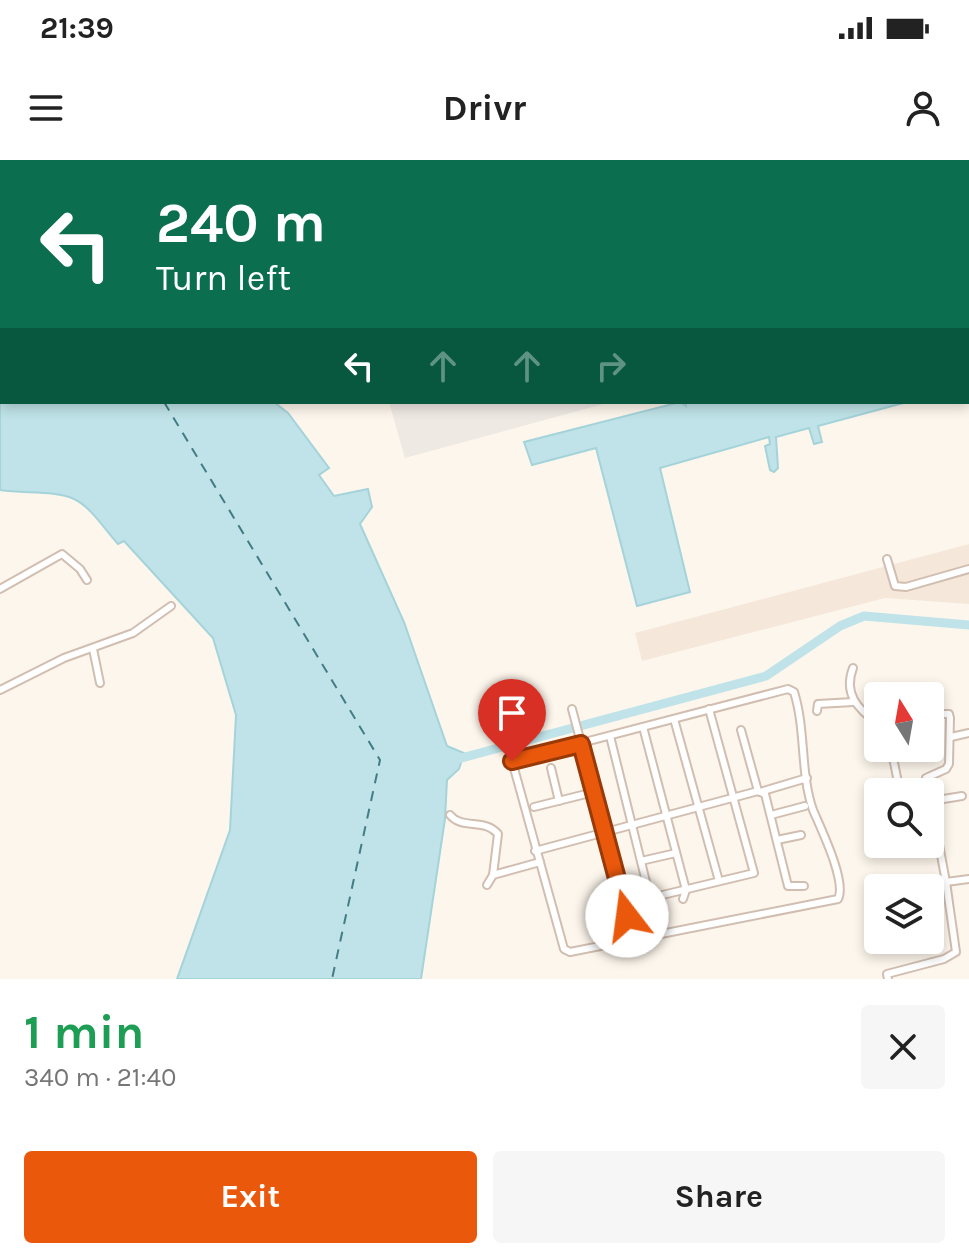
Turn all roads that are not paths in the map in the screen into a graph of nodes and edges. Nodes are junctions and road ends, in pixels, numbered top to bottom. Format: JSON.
{"nodes":[{"id":1,"x":887,"y":559,"type":"dead end"},
{"id":2,"x":969,"y":569,"type":"edge"},
{"id":3,"x":87,"y":580,"type":"dead end"},
{"id":4,"x":0,"y":589,"type":"edge"},
{"id":5,"x":171,"y":606,"type":"dead end"},
{"id":6,"x":93,"y":649,"type":"junction"},
{"id":7,"x":853,"y":668,"type":"dead end"},
{"id":8,"x":100,"y":683,"type":"dead end"},
{"id":9,"x":0,"y":690,"type":"edge"},
{"id":10,"x":853,"y":702,"type":"junction"},
{"id":11,"x":709,"y":709,"type":"junction"},
{"id":12,"x":817,"y":711,"type":"dead end"},
{"id":13,"x":864,"y":712,"type":"edge"},
{"id":14,"x":573,"y":713,"type":"dead end"},
{"id":15,"x":944,"y":714,"type":"edge"},
{"id":16,"x":674,"y":719,"type":"junction"},
{"id":17,"x":643,"y":727,"type":"junction"},
{"id":18,"x":741,"y":730,"type":"dead end"},
{"id":19,"x":969,"y":733,"type":"edge"},
{"id":20,"x":610,"y":736,"type":"junction"},
{"id":21,"x":951,"y":737,"type":"junction"},
{"id":22,"x":581,"y":744,"type":"junction"},
{"id":23,"x":551,"y":768,"type":"dead end"},
{"id":24,"x":807,"y":778,"type":"junction"},
{"id":25,"x":926,"y":778,"type":"edge"},
{"id":26,"x":759,"y":791,"type":"junction"},
{"id":27,"x":594,"y":792,"type":"junction"},
{"id":28,"x":962,"y":796,"type":"dead end"},
{"id":29,"x":734,"y":797,"type":"junction"},
{"id":30,"x":944,"y":797,"type":"edge"},
{"id":31,"x":559,"y":801,"type":"junction"},
{"id":32,"x":805,"y":806,"type":"dead end"},
{"id":33,"x":534,"y":807,"type":"dead end"},
{"id":34,"x":699,"y":807,"type":"junction"},
{"id":35,"x":450,"y":815,"type":"dead end"},
{"id":36,"x":666,"y":815,"type":"junction"},
{"id":37,"x":771,"y":815,"type":"junction"},
{"id":38,"x":632,"y":824,"type":"junction"},
{"id":39,"x":605,"y":832,"type":"junction"},
{"id":40,"x":801,"y":835,"type":"dead end"},
{"id":41,"x":777,"y":840,"type":"junction"},
{"id":42,"x":535,"y":851,"type":"junction"},
{"id":43,"x":676,"y":853,"type":"junction"},
{"id":44,"x":941,"y":858,"type":"edge"},
{"id":45,"x":641,"y":861,"type":"junction"},
{"id":46,"x":540,"y":862,"type":"junction"},
{"id":47,"x":493,"y":875,"type":"junction"},
{"id":48,"x":969,"y":879,"type":"edge"},
{"id":49,"x":719,"y":881,"type":"junction"},
{"id":50,"x":946,"y":882,"type":"junction"},
{"id":51,"x":487,"y":885,"type":"dead end"},
{"id":52,"x":804,"y":886,"type":"dead end"},
{"id":53,"x":686,"y":890,"type":"junction"},
{"id":54,"x":683,"y":899,"type":"dead end"},
{"id":55,"x":627,"y":916,"type":"dead end"},
{"id":56,"x":888,"y":977,"type":"edge"}],
"edges":[{"from":1,"to":2,"type":"street"},
{"from":3,"to":4,"type":"street"},
{"from":5,"to":6,"type":"street"},
{"from":6,"to":8,"type":"street"},
{"from":6,"to":9,"type":"street"},
{"from":7,"to":10,"type":"street"},
{"from":10,"to":12,"type":"street"},
{"from":10,"to":13,"type":"street"},
{"from":11,"to":16,"type":"street"},
{"from":11,"to":24,"type":"street"},
{"from":11,"to":29,"type":"street"},
{"from":14,"to":22,"type":"street"},
{"from":15,"to":21,"type":"street"},
{"from":16,"to":17,"type":"street"},
{"from":16,"to":34,"type":"street"},
{"from":17,"to":20,"type":"street"},
{"from":17,"to":36,"type":"street"},
{"from":18,"to":26,"type":"street"},
{"from":19,"to":21,"type":"street"},
{"from":20,"to":22,"type":"street"},
{"from":20,"to":38,"type":"street"},
{"from":21,"to":25,"type":"street"},
{"from":22,"to":27,"type":"street"},
{"from":22,"to":42,"type":"street"},
{"from":23,"to":31,"type":"street"},
{"from":24,"to":26,"type":"street"},
{"from":24,"to":46,"type":"street"},
{"from":26,"to":29,"type":"street"},
{"from":26,"to":37,"type":"street"},
{"from":27,"to":31,"type":"street"},
{"from":27,"to":39,"type":"street"},
{"from":28,"to":30,"type":"street"},
{"from":29,"to":34,"type":"street"},
{"from":29,"to":49,"type":"street"},
{"from":31,"to":33,"type":"street"},
{"from":32,"to":37,"type":"street"},
{"from":34,"to":36,"type":"street"},
{"from":34,"to":49,"type":"street"},
{"from":35,"to":47,"type":"street"},
{"from":36,"to":38,"type":"street"},
{"from":36,"to":43,"type":"street"},
{"from":37,"to":41,"type":"street"},
{"from":38,"to":39,"type":"street"},
{"from":38,"to":45,"type":"street"},
{"from":39,"to":42,"type":"street"},
{"from":39,"to":55,"type":"street"},
{"from":40,"to":41,"type":"street"},
{"from":41,"to":52,"type":"street"},
{"from":42,"to":46,"type":"street"},
{"from":43,"to":45,"type":"street"},
{"from":43,"to":53,"type":"street"},
{"from":44,"to":50,"type":"street"},
{"from":45,"to":53,"type":"street"},
{"from":46,"to":47,"type":"street"},
{"from":47,"to":51,"type":"street"},
{"from":48,"to":50,"type":"street"},
{"from":49,"to":53,"type":"street"},
{"from":50,"to":56,"type":"street"},
{"from":53,"to":54,"type":"street"}]}
